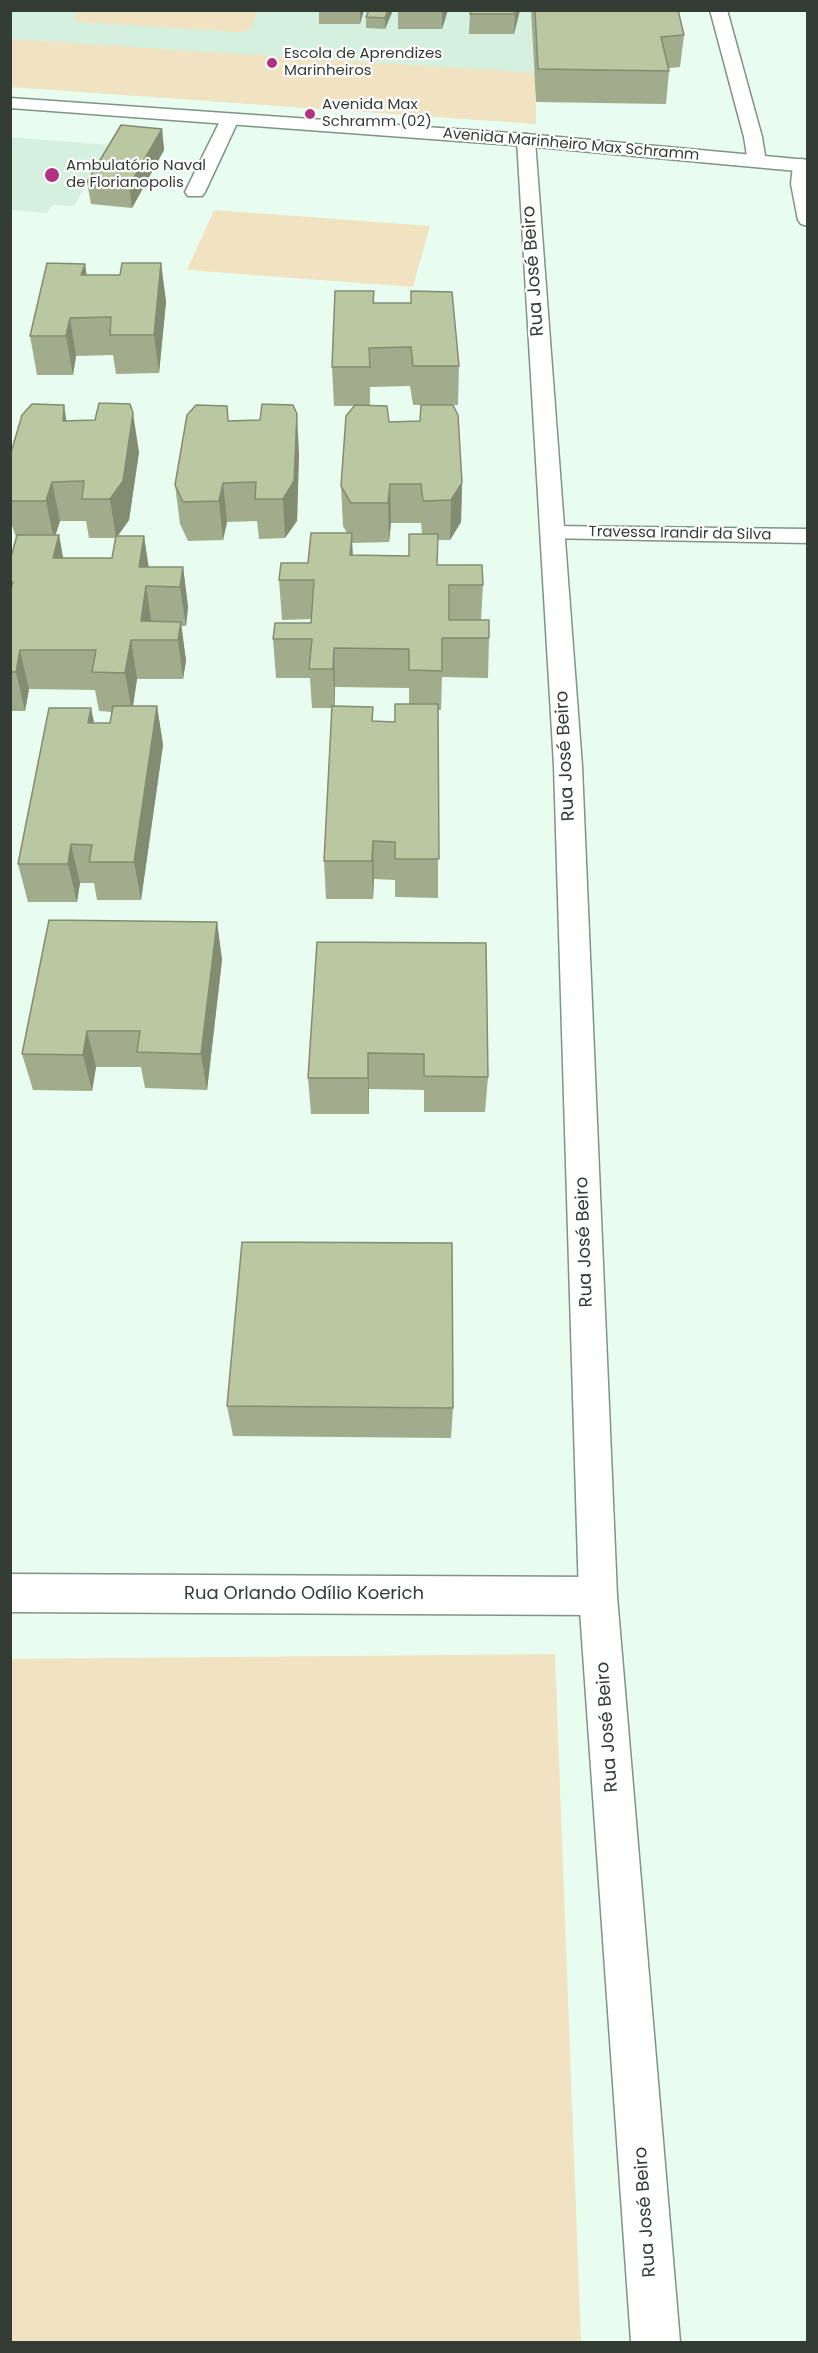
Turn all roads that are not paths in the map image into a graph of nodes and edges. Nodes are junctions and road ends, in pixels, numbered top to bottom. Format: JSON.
{"nodes":[{"id":1,"x":718,"y":10,"type":"edge"},
{"id":2,"x":10,"y":103,"type":"edge"},
{"id":3,"x":230,"y":119,"type":"junction"},
{"id":4,"x":526,"y":140,"type":"junction"},
{"id":5,"x":757,"y":162,"type":"junction"},
{"id":6,"x":805,"y":166,"type":"edge"},
{"id":7,"x":195,"y":192,"type":"dead end"},
{"id":8,"x":807,"y":220,"type":"edge"},
{"id":9,"x":552,"y":532,"type":"junction"},
{"id":10,"x":807,"y":536,"type":"edge"},
{"id":11,"x":10,"y":1593,"type":"edge"},
{"id":12,"x":598,"y":1596,"type":"junction"},
{"id":13,"x":656,"y":2343,"type":"edge"}],
"edges":[{"from":1,"to":5,"type":"street"},
{"from":2,"to":3,"type":"street","name":"Avenida Marinheiro Max Schramm"},
{"from":3,"to":4,"type":"street","name":"Avenida Marinheiro Max Schramm"},
{"from":3,"to":7,"type":"street"},
{"from":4,"to":5,"type":"street","name":"Avenida Marinheiro Max Schramm"},
{"from":4,"to":9,"type":"street","name":"Rua José Beiro"},
{"from":5,"to":6,"type":"street","name":"Avenida Marinheiro Max Schramm"},
{"from":6,"to":8,"type":"street"},
{"from":9,"to":10,"type":"lane","name":"Travessa Irandir da Silva"},
{"from":9,"to":12,"type":"street","name":"Rua José Beiro"},
{"from":11,"to":12,"type":"street","name":"Rua Orlando Odílio Koerich"},
{"from":12,"to":13,"type":"street","name":"Rua José Beiro"}]}
